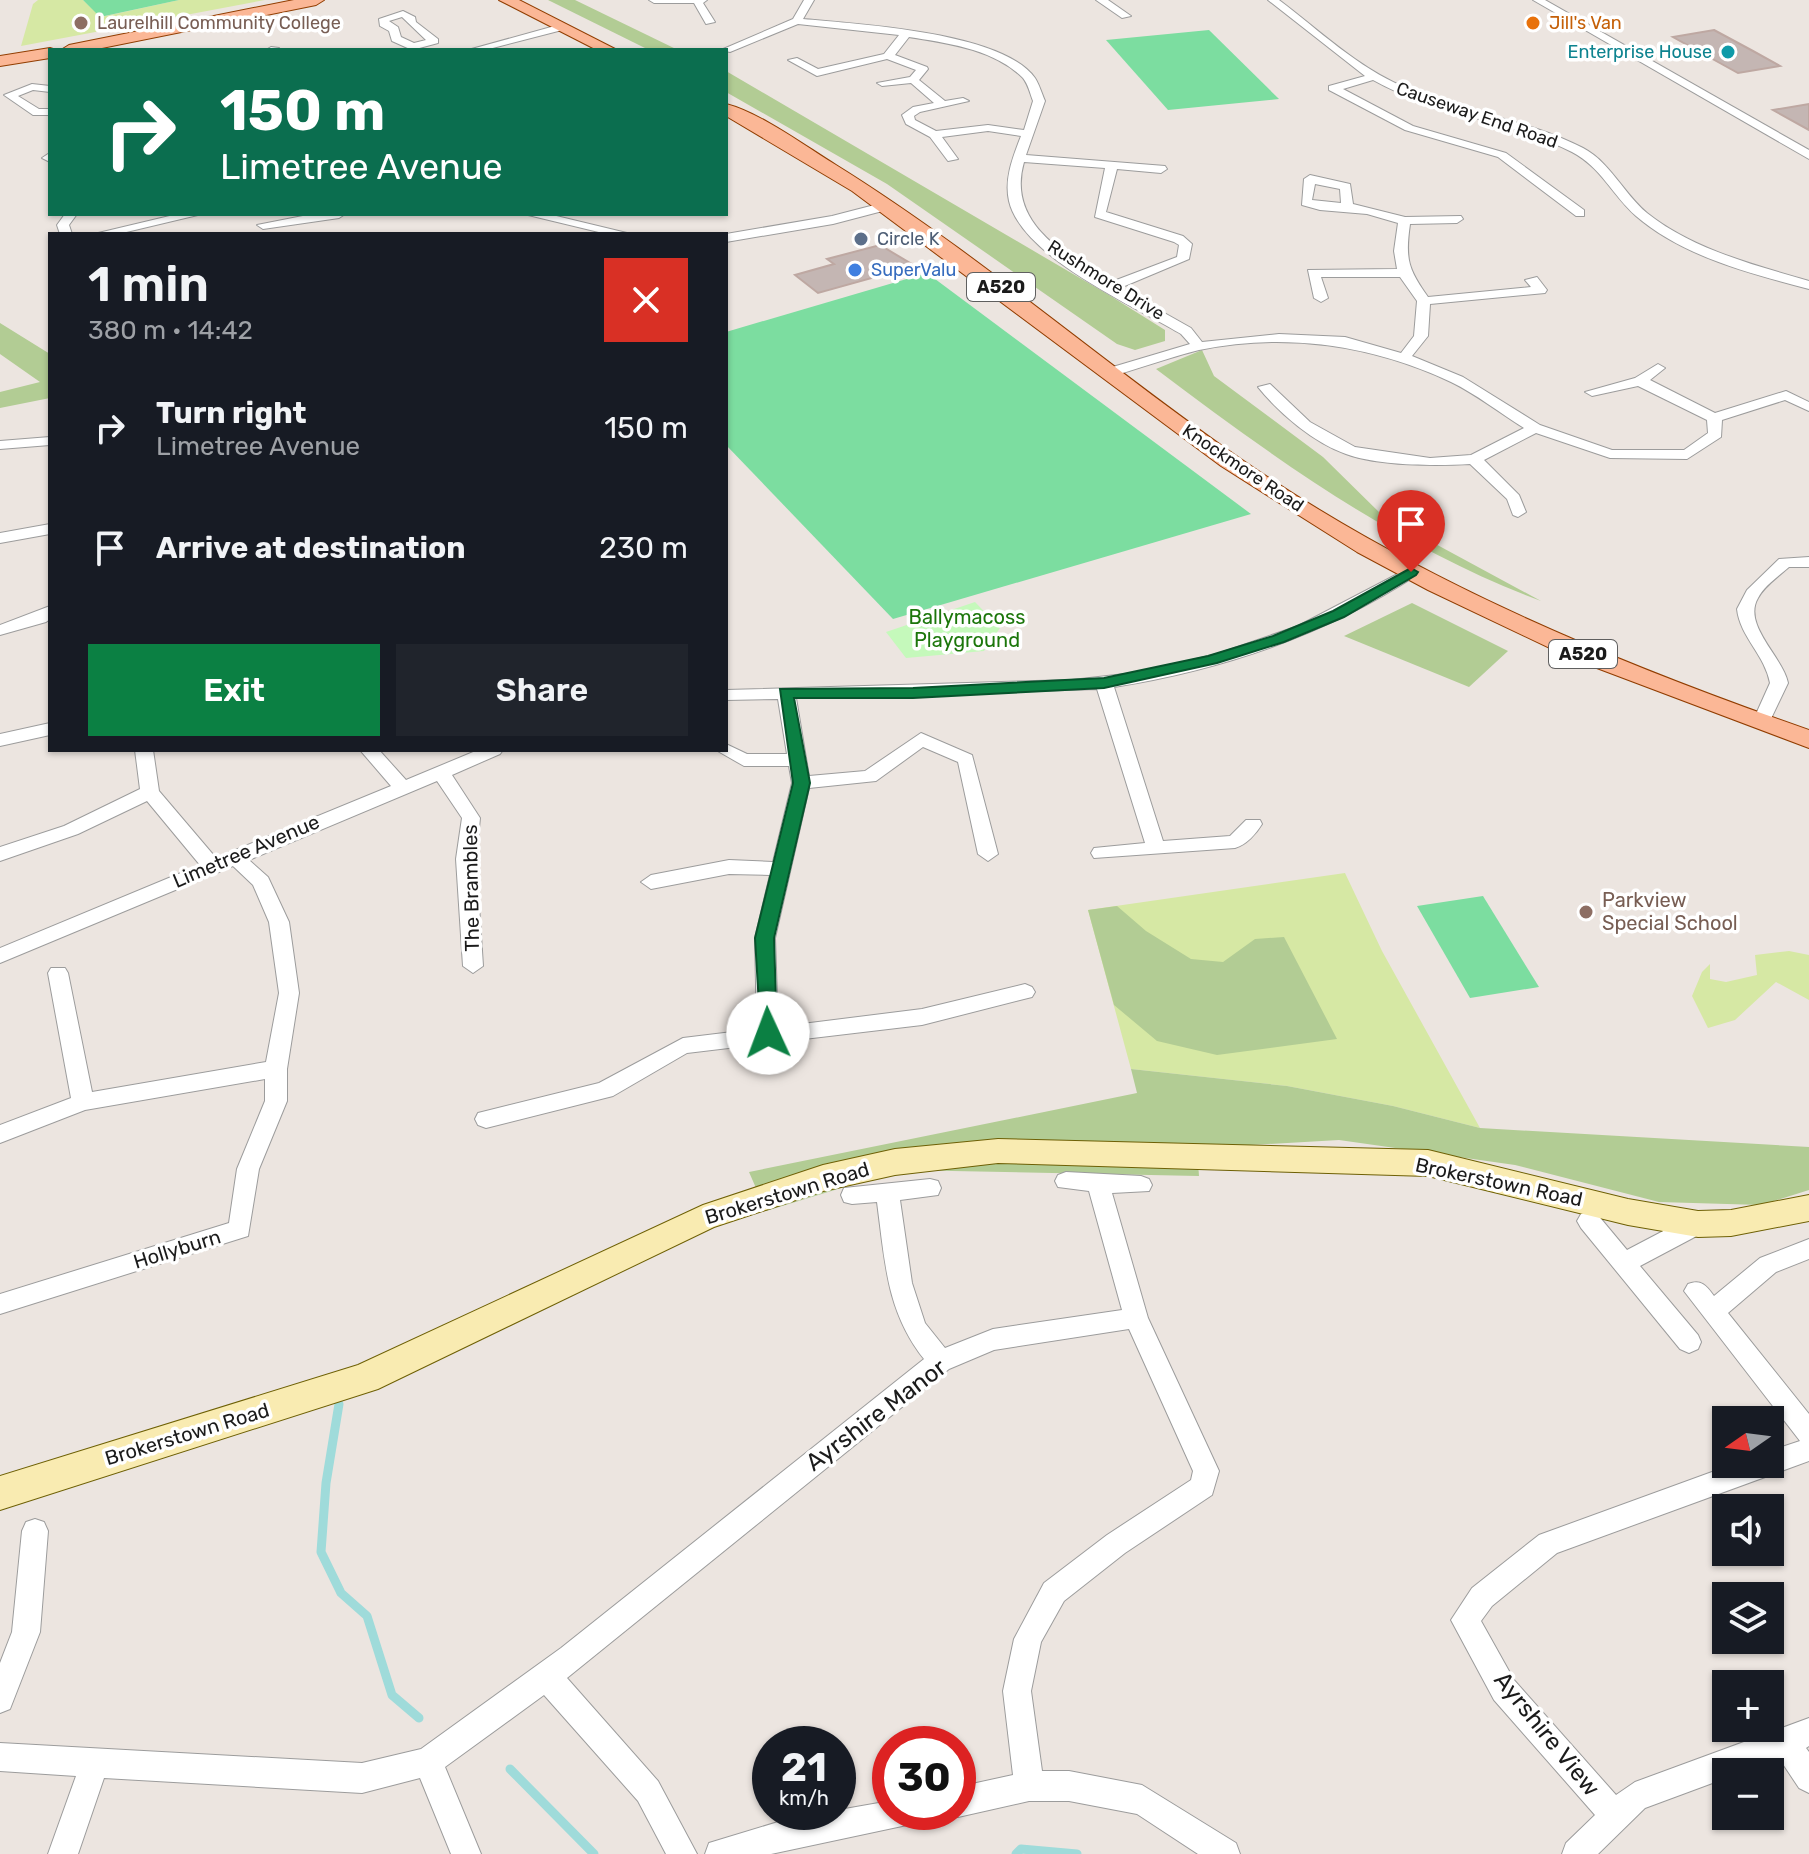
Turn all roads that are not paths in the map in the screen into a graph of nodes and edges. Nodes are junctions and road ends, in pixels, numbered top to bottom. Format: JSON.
{"nodes":[{"id":1,"x":316,"y":0,"type":"edge"},
{"id":2,"x":507,"y":0,"type":"edge"},
{"id":3,"x":654,"y":0,"type":"edge"},
{"id":4,"x":809,"y":0,"type":"edge"},
{"id":5,"x":1101,"y":0,"type":"edge"},
{"id":6,"x":1273,"y":0,"type":"edge"},
{"id":7,"x":1538,"y":0,"type":"edge"},
{"id":8,"x":700,"y":1,"type":"edge"},
{"id":9,"x":1126,"y":16,"type":"dead end"},
{"id":10,"x":797,"y":21,"type":"junction"},
{"id":11,"x":710,"y":22,"type":"dead end"},
{"id":12,"x":562,"y":27,"type":"junction"},
{"id":13,"x":905,"y":35,"type":"junction"},
{"id":14,"x":79,"y":48,"type":"edge"},
{"id":15,"x":413,"y":48,"type":"edge"},
{"id":16,"x":481,"y":48,"type":"edge"},
{"id":17,"x":605,"y":48,"type":"edge"},
{"id":18,"x":728,"y":49,"type":"edge"},
{"id":19,"x":48,"y":53,"type":"edge"},
{"id":20,"x":888,"y":56,"type":"junction"},
{"id":21,"x":793,"y":60,"type":"dead end"},
{"id":22,"x":0,"y":61,"type":"edge"},
{"id":23,"x":1372,"y":77,"type":"junction"},
{"id":24,"x":913,"y":80,"type":"junction"},
{"id":25,"x":882,"y":83,"type":"dead end"},
{"id":26,"x":48,"y":89,"type":"edge"},
{"id":27,"x":963,"y":101,"type":"dead end"},
{"id":28,"x":941,"y":103,"type":"junction"},
{"id":29,"x":728,"y":110,"type":"edge"},
{"id":30,"x":48,"y":112,"type":"edge"},
{"id":31,"x":1028,"y":134,"type":"junction"},
{"id":32,"x":934,"y":135,"type":"junction"},
{"id":33,"x":1809,"y":155,"type":"edge"},
{"id":34,"x":1018,"y":158,"type":"junction"},
{"id":35,"x":952,"y":159,"type":"dead end"},
{"id":36,"x":1112,"y":166,"type":"junction"},
{"id":37,"x":1161,"y":169,"type":"dead end"},
{"id":38,"x":890,"y":205,"type":"junction"},
{"id":39,"x":1347,"y":207,"type":"dead end"},
{"id":40,"x":1563,"y":215,"type":"dead end"},
{"id":41,"x":186,"y":216,"type":"edge"},
{"id":42,"x":324,"y":216,"type":"edge"},
{"id":43,"x":545,"y":216,"type":"edge"},
{"id":44,"x":1457,"y":219,"type":"dead end"},
{"id":45,"x":1404,"y":221,"type":"junction"},
{"id":46,"x":262,"y":224,"type":"edge"},
{"id":47,"x":110,"y":232,"type":"edge"},
{"id":48,"x":616,"y":232,"type":"edge"},
{"id":49,"x":728,"y":238,"type":"edge"},
{"id":50,"x":1404,"y":273,"type":"junction"},
{"id":51,"x":1532,"y":280,"type":"dead end"},
{"id":52,"x":1809,"y":285,"type":"edge"},
{"id":53,"x":1113,"y":286,"type":"junction"},
{"id":54,"x":1321,"y":298,"type":"dead end"},
{"id":55,"x":1424,"y":301,"type":"junction"},
{"id":56,"x":1199,"y":346,"type":"junction"},
{"id":57,"x":1404,"y":358,"type":"junction"},
{"id":58,"x":1658,"y":368,"type":"dead end"},
{"id":59,"x":1111,"y":372,"type":"junction"},
{"id":60,"x":1640,"y":381,"type":"junction"},
{"id":61,"x":1265,"y":387,"type":"dead end"},
{"id":62,"x":1592,"y":392,"type":"dead end"},
{"id":63,"x":1808,"y":407,"type":"edge"},
{"id":64,"x":1714,"y":418,"type":"junction"},
{"id":65,"x":1535,"y":428,"type":"junction"},
{"id":66,"x":48,"y":441,"type":"edge"},
{"id":67,"x":0,"y":445,"type":"edge"},
{"id":68,"x":1474,"y":459,"type":"junction"},
{"id":69,"x":1518,"y":512,"type":"dead end"},
{"id":70,"x":48,"y":530,"type":"edge"},
{"id":71,"x":0,"y":538,"type":"edge"},
{"id":72,"x":1809,"y":562,"type":"edge"},
{"id":73,"x":1411,"y":572,"type":"junction"},
{"id":74,"x":48,"y":612,"type":"edge"},
{"id":75,"x":0,"y":630,"type":"edge"},
{"id":76,"x":1104,"y":683,"type":"junction"},
{"id":77,"x":786,"y":693,"type":"junction"},
{"id":78,"x":728,"y":695,"type":"edge"},
{"id":79,"x":1761,"y":723,"type":"junction"},
{"id":80,"x":48,"y":729,"type":"edge"},
{"id":81,"x":1809,"y":739,"type":"edge"},
{"id":82,"x":0,"y":740,"type":"edge"},
{"id":83,"x":144,"y":752,"type":"edge"},
{"id":84,"x":371,"y":752,"type":"edge"},
{"id":85,"x":489,"y":752,"type":"edge"},
{"id":86,"x":728,"y":752,"type":"edge"},
{"id":87,"x":799,"y":760,"type":"junction"},
{"id":88,"x":440,"y":771,"type":"junction"},
{"id":89,"x":801,"y":783,"type":"junction"},
{"id":90,"x":402,"y":787,"type":"junction"},
{"id":91,"x":150,"y":792,"type":"junction"},
{"id":92,"x":1253,"y":824,"type":"dead end"},
{"id":93,"x":1156,"y":848,"type":"junction"},
{"id":94,"x":1101,"y":853,"type":"dead end"},
{"id":95,"x":0,"y":854,"type":"edge"},
{"id":96,"x":988,"y":854,"type":"dead end"},
{"id":97,"x":234,"y":856,"type":"junction"},
{"id":98,"x":211,"y":865,"type":"junction"},
{"id":99,"x":783,"y":869,"type":"junction"},
{"id":100,"x":651,"y":882,"type":"dead end"},
{"id":101,"x":0,"y":956,"type":"edge"},
{"id":102,"x":473,"y":966,"type":"dead end"},
{"id":103,"x":58,"y":973,"type":"dead end"},
{"id":104,"x":1025,"y":992,"type":"dead end"},
{"id":105,"x":768,"y":1033,"type":"junction"},
{"id":106,"x":276,"y":1069,"type":"junction"},
{"id":107,"x":83,"y":1102,"type":"junction"},
{"id":108,"x":486,"y":1119,"type":"dead end"},
{"id":109,"x":0,"y":1134,"type":"edge"},
{"id":110,"x":1066,"y":1181,"type":"dead end"},
{"id":111,"x":1098,"y":1183,"type":"junction"},
{"id":112,"x":1141,"y":1185,"type":"dead end"},
{"id":113,"x":930,"y":1188,"type":"dead end"},
{"id":114,"x":887,"y":1192,"type":"junction"},
{"id":115,"x":852,"y":1195,"type":"dead end"},
{"id":116,"x":1809,"y":1208,"type":"edge"},
{"id":117,"x":1589,"y":1221,"type":"dead end"},
{"id":118,"x":1698,"y":1224,"type":"junction"},
{"id":119,"x":1809,"y":1249,"type":"edge"},
{"id":120,"x":1624,"y":1263,"type":"junction"},
{"id":121,"x":1696,"y":1291,"type":"dead end"},
{"id":122,"x":0,"y":1304,"type":"edge"},
{"id":123,"x":1713,"y":1311,"type":"junction"},
{"id":124,"x":1136,"y":1318,"type":"junction"},
{"id":125,"x":1689,"y":1342,"type":"dead end"},
{"id":126,"x":940,"y":1361,"type":"junction"},
{"id":127,"x":1809,"y":1433,"type":"edge"},
{"id":128,"x":1809,"y":1449,"type":"edge"},
{"id":129,"x":1784,"y":1458,"type":"edge"},
{"id":130,"x":1730,"y":1478,"type":"edge"},
{"id":131,"x":0,"y":1493,"type":"edge"},
{"id":132,"x":35,"y":1531,"type":"dead end"},
{"id":133,"x":546,"y":1676,"type":"junction"},
{"id":134,"x":0,"y":1699,"type":"edge"},
{"id":135,"x":1797,"y":1737,"type":"edge"},
{"id":136,"x":0,"y":1757,"type":"edge"},
{"id":137,"x":428,"y":1762,"type":"junction"},
{"id":138,"x":95,"y":1763,"type":"junction"},
{"id":139,"x":1809,"y":1778,"type":"edge"},
{"id":140,"x":1029,"y":1786,"type":"junction"},
{"id":141,"x":976,"y":1798,"type":"edge"},
{"id":142,"x":1614,"y":1814,"type":"junction"},
{"id":143,"x":872,"y":1819,"type":"edge"},
{"id":144,"x":63,"y":1854,"type":"edge"},
{"id":145,"x":466,"y":1854,"type":"edge"},
{"id":146,"x":682,"y":1854,"type":"edge"},
{"id":147,"x":720,"y":1854,"type":"edge"},
{"id":148,"x":1225,"y":1854,"type":"edge"},
{"id":149,"x":1577,"y":1854,"type":"edge"}],
"edges":[{"from":1,"to":14,"type":"main road"},
{"from":2,"to":12,"type":"main road"},
{"from":3,"to":8,"type":"street"},
{"from":4,"to":10,"type":"street"},
{"from":5,"to":9,"type":"street"},
{"from":6,"to":23,"type":"street","name":"Causeway End Road"},
{"from":7,"to":33,"type":"street"},
{"from":8,"to":11,"type":"street"},
{"from":10,"to":13,"type":"street","name":"Rushmore Drive"},
{"from":10,"to":18,"type":"street"},
{"from":12,"to":16,"type":"street"},
{"from":12,"to":17,"type":"main road"},
{"from":13,"to":20,"type":"street"},
{"from":13,"to":31,"type":"street","name":"Rushmore Drive"},
{"from":15,"to":15,"type":"street"},
{"from":19,"to":22,"type":"main road"},
{"from":20,"to":21,"type":"street"},
{"from":20,"to":24,"type":"street"},
{"from":23,"to":40,"type":"street"},
{"from":23,"to":52,"type":"street","name":"Causeway End Road"},
{"from":24,"to":25,"type":"street"},
{"from":24,"to":28,"type":"street"},
{"from":26,"to":30,"type":"street"},
{"from":27,"to":28,"type":"street"},
{"from":28,"to":32,"type":"street"},
{"from":29,"to":38,"type":"main road","name":"Knockmore Road","number":"A520"},
{"from":31,"to":32,"type":"street"},
{"from":31,"to":34,"type":"street","name":"Rushmore Drive"},
{"from":32,"to":35,"type":"street"},
{"from":34,"to":36,"type":"street"},
{"from":34,"to":53,"type":"street","name":"Rushmore Drive"},
{"from":36,"to":37,"type":"street"},
{"from":36,"to":53,"type":"street"},
{"from":38,"to":49,"type":"street"},
{"from":38,"to":59,"type":"main road","name":"Knockmore Road","number":"A520"},
{"from":39,"to":45,"type":"street"},
{"from":41,"to":47,"type":"street"},
{"from":42,"to":46,"type":"street"},
{"from":43,"to":48,"type":"street"},
{"from":44,"to":45,"type":"street"},
{"from":45,"to":50,"type":"street"},
{"from":50,"to":54,"type":"street"},
{"from":50,"to":55,"type":"street"},
{"from":51,"to":55,"type":"street"},
{"from":53,"to":56,"type":"street","name":"Rushmore Drive"},
{"from":55,"to":57,"type":"street"},
{"from":56,"to":57,"type":"street"},
{"from":56,"to":59,"type":"street"},
{"from":57,"to":65,"type":"street"},
{"from":58,"to":60,"type":"street"},
{"from":59,"to":73,"type":"main road","name":"Knockmore Road","number":"A520"},
{"from":60,"to":62,"type":"street"},
{"from":60,"to":64,"type":"street"},
{"from":61,"to":68,"type":"street"},
{"from":63,"to":64,"type":"street"},
{"from":64,"to":65,"type":"street"},
{"from":65,"to":68,"type":"street"},
{"from":66,"to":67,"type":"street"},
{"from":68,"to":69,"type":"street"},
{"from":70,"to":71,"type":"street"},
{"from":72,"to":79,"type":"street"},
{"from":73,"to":76,"type":"street"},
{"from":73,"to":79,"type":"main road","name":"Knockmore Road","number":"A520"},
{"from":74,"to":75,"type":"street"},
{"from":76,"to":77,"type":"street"},
{"from":76,"to":93,"type":"street"},
{"from":77,"to":78,"type":"street"},
{"from":77,"to":87,"type":"street"},
{"from":79,"to":81,"type":"main road","name":"Knockmore Road","number":"A520"},
{"from":80,"to":82,"type":"street"},
{"from":83,"to":91,"type":"street"},
{"from":84,"to":90,"type":"street"},
{"from":85,"to":88,"type":"street","name":"Limetree Avenue"},
{"from":86,"to":87,"type":"street"},
{"from":87,"to":89,"type":"street"},
{"from":88,"to":90,"type":"street","name":"Limetree Avenue"},
{"from":88,"to":102,"type":"street","name":"The Brambles"},
{"from":89,"to":96,"type":"street"},
{"from":89,"to":99,"type":"street"},
{"from":90,"to":97,"type":"street","name":"Limetree Avenue"},
{"from":91,"to":95,"type":"street"},
{"from":91,"to":98,"type":"street"},
{"from":92,"to":93,"type":"street"},
{"from":93,"to":94,"type":"street"},
{"from":97,"to":98,"type":"street","name":"Limetree Avenue"},
{"from":97,"to":106,"type":"street","name":"Hollyburn"},
{"from":98,"to":101,"type":"street","name":"Limetree Avenue"},
{"from":99,"to":100,"type":"street"},
{"from":99,"to":105,"type":"street"},
{"from":103,"to":107,"type":"street"},
{"from":104,"to":105,"type":"street"},
{"from":105,"to":108,"type":"street"},
{"from":106,"to":107,"type":"street"},
{"from":106,"to":122,"type":"street","name":"Hollyburn"},
{"from":107,"to":109,"type":"street"},
{"from":110,"to":111,"type":"street"},
{"from":111,"to":112,"type":"street"},
{"from":111,"to":124,"type":"street"},
{"from":113,"to":114,"type":"street"},
{"from":114,"to":115,"type":"street"},
{"from":114,"to":126,"type":"street"},
{"from":116,"to":118,"type":"street","name":"Brokerstown Road"},
{"from":117,"to":120,"type":"street"},
{"from":118,"to":120,"type":"street"},
{"from":118,"to":131,"type":"street","name":"Brokerstown Road"},
{"from":119,"to":123,"type":"street"},
{"from":120,"to":125,"type":"street"},
{"from":121,"to":123,"type":"street"},
{"from":123,"to":127,"type":"street"},
{"from":124,"to":126,"type":"street","name":"Ayrshire Manor"},
{"from":124,"to":140,"type":"street"},
{"from":126,"to":133,"type":"street","name":"Ayrshire Manor"},
{"from":128,"to":129,"type":"street","name":"Ayrshire View"},
{"from":130,"to":142,"type":"street","name":"Ayrshire View"},
{"from":132,"to":134,"type":"street"},
{"from":133,"to":137,"type":"street","name":"Ayrshire Manor"},
{"from":133,"to":146,"type":"street"},
{"from":135,"to":139,"type":"street"},
{"from":135,"to":142,"type":"street"},
{"from":136,"to":138,"type":"street"},
{"from":137,"to":138,"type":"street"},
{"from":137,"to":145,"type":"street"},
{"from":138,"to":144,"type":"street"},
{"from":140,"to":141,"type":"street"},
{"from":140,"to":148,"type":"street"},
{"from":142,"to":149,"type":"street"},
{"from":143,"to":147,"type":"street"}]}
